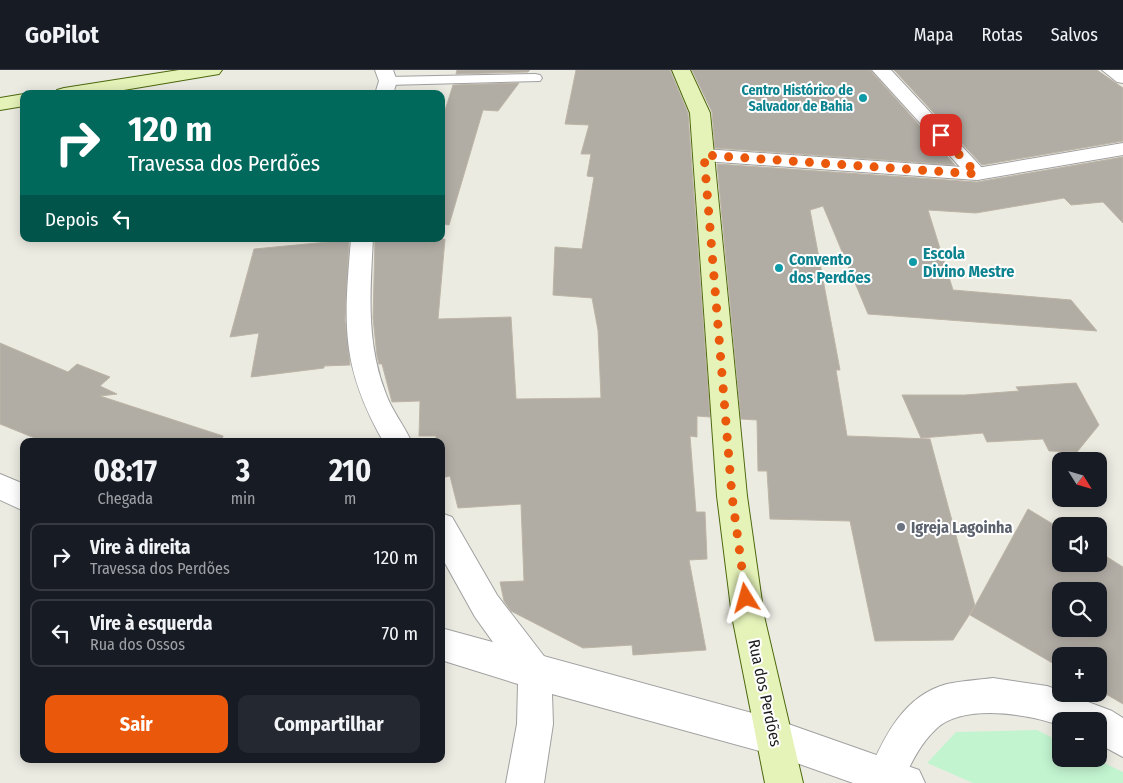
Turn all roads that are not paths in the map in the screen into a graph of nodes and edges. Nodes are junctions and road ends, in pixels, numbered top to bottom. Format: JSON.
{"nodes":[{"id":1,"x":213,"y":70,"type":"edge"},
{"id":2,"x":681,"y":70,"type":"edge"},
{"id":3,"x":881,"y":70,"type":"edge"},
{"id":4,"x":1111,"y":70,"type":"edge"},
{"id":5,"x":535,"y":78,"type":"dead end"},
{"id":6,"x":1123,"y":78,"type":"edge"},
{"id":7,"x":386,"y":82,"type":"edge"},
{"id":8,"x":89,"y":90,"type":"edge"},
{"id":9,"x":20,"y":101,"type":"edge"},
{"id":10,"x":0,"y":104,"type":"edge"},
{"id":11,"x":1123,"y":150,"type":"edge"},
{"id":12,"x":704,"y":155,"type":"junction"},
{"id":13,"x":977,"y":174,"type":"junction"},
{"id":14,"x":362,"y":242,"type":"edge"},
{"id":15,"x":395,"y":438,"type":"edge"},
{"id":16,"x":0,"y":486,"type":"edge"},
{"id":17,"x":20,"y":496,"type":"edge"},
{"id":18,"x":445,"y":533,"type":"edge"},
{"id":19,"x":445,"y":645,"type":"edge"},
{"id":20,"x":535,"y":672,"type":"junction"},
{"id":21,"x":1069,"y":712,"type":"edge"},
{"id":22,"x":1107,"y":729,"type":"edge"},
{"id":23,"x":774,"y":737,"type":"junction"},
{"id":24,"x":1123,"y":739,"type":"edge"},
{"id":25,"x":896,"y":779,"type":"edge"},
{"id":26,"x":525,"y":783,"type":"edge"},
{"id":27,"x":784,"y":783,"type":"edge"}],
"edges":[{"from":1,"to":8,"type":"main road"},
{"from":2,"to":12,"type":"main road","name":"Rua dos Perdões"},
{"from":3,"to":13,"type":"street"},
{"from":4,"to":6,"type":"street"},
{"from":5,"to":7,"type":"lane"},
{"from":9,"to":10,"type":"main road"},
{"from":11,"to":13,"type":"street"},
{"from":12,"to":13,"type":"street"},
{"from":12,"to":23,"type":"main road","name":"Rua dos Perdões"},
{"from":14,"to":15,"type":"street"},
{"from":16,"to":17,"type":"street"},
{"from":18,"to":20,"type":"street"},
{"from":19,"to":20,"type":"street"},
{"from":20,"to":23,"type":"street"},
{"from":20,"to":26,"type":"street"},
{"from":21,"to":25,"type":"street"},
{"from":22,"to":24,"type":"street"},
{"from":23,"to":25,"type":"street"},
{"from":23,"to":27,"type":"main road","name":"Rua dos Perdões"}]}
